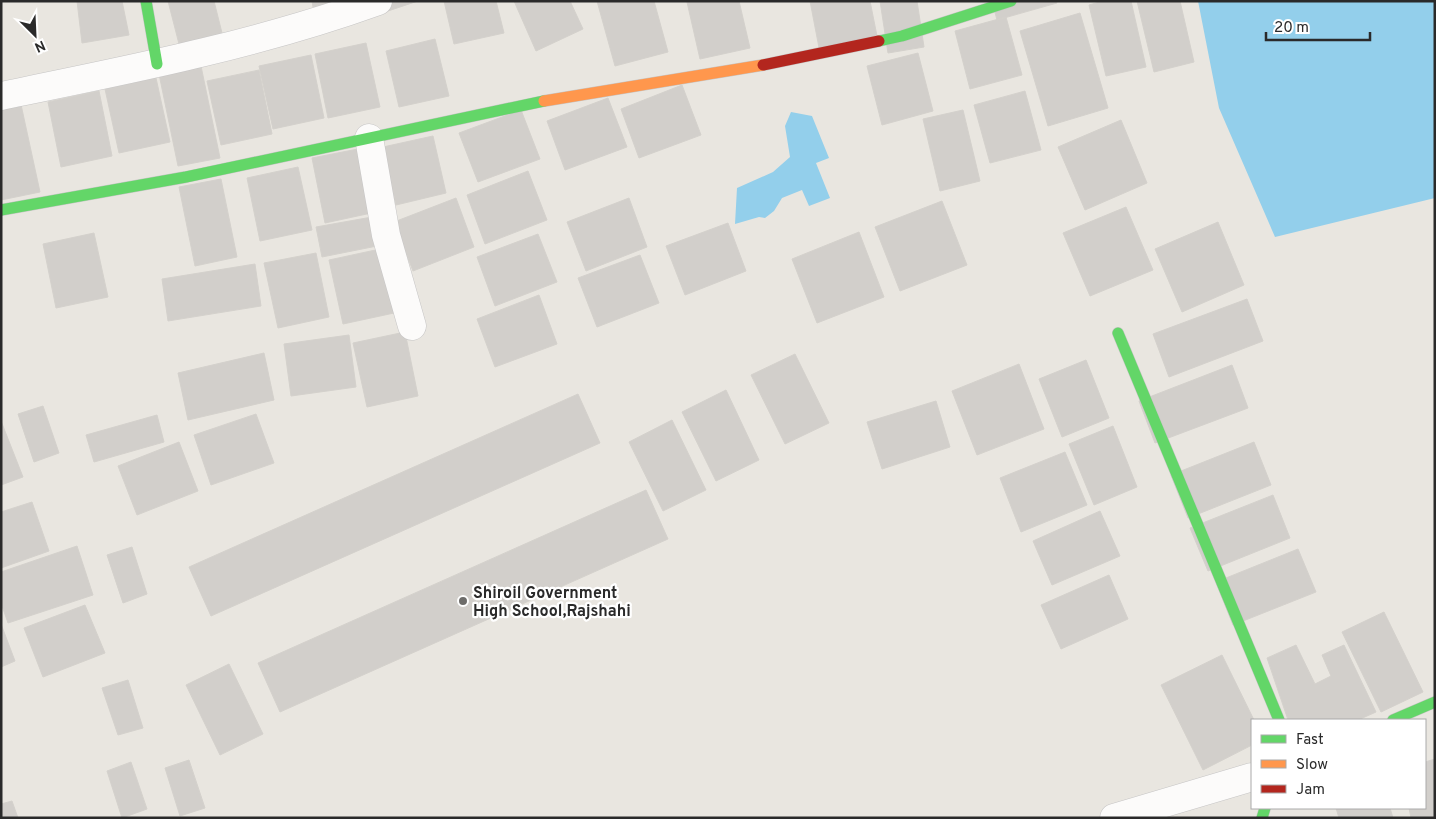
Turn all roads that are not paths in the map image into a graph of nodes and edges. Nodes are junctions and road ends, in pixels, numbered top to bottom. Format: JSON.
{"nodes":[{"id":1,"x":146,"y":1,"type":"edge"},
{"id":2,"x":378,"y":1,"type":"edge"},
{"id":3,"x":1011,"y":1,"type":"edge"},
{"id":4,"x":343,"y":7,"type":"edge"},
{"id":5,"x":156,"y":64,"type":"junction"},
{"id":6,"x":1,"y":96,"type":"edge"},
{"id":7,"x":369,"y":138,"type":"junction"},
{"id":8,"x":1,"y":210,"type":"edge"},
{"id":9,"x":412,"y":326,"type":"dead end"},
{"id":10,"x":1118,"y":333,"type":"dead end"},
{"id":11,"x":1435,"y":702,"type":"edge"},
{"id":12,"x":1279,"y":719,"type":"edge"},
{"id":13,"x":1395,"y":719,"type":"edge"},
{"id":14,"x":1251,"y":777,"type":"edge"},
{"id":15,"x":1114,"y":818,"type":"edge"}],
"edges":[{"from":1,"to":5,"type":"street"},
{"from":2,"to":4,"type":"street"},
{"from":3,"to":7,"type":"street"},
{"from":4,"to":5,"type":"street"},
{"from":5,"to":6,"type":"street"},
{"from":7,"to":8,"type":"street"},
{"from":7,"to":9,"type":"street"},
{"from":10,"to":12,"type":"street"},
{"from":11,"to":13,"type":"street"},
{"from":14,"to":15,"type":"street"}]}
